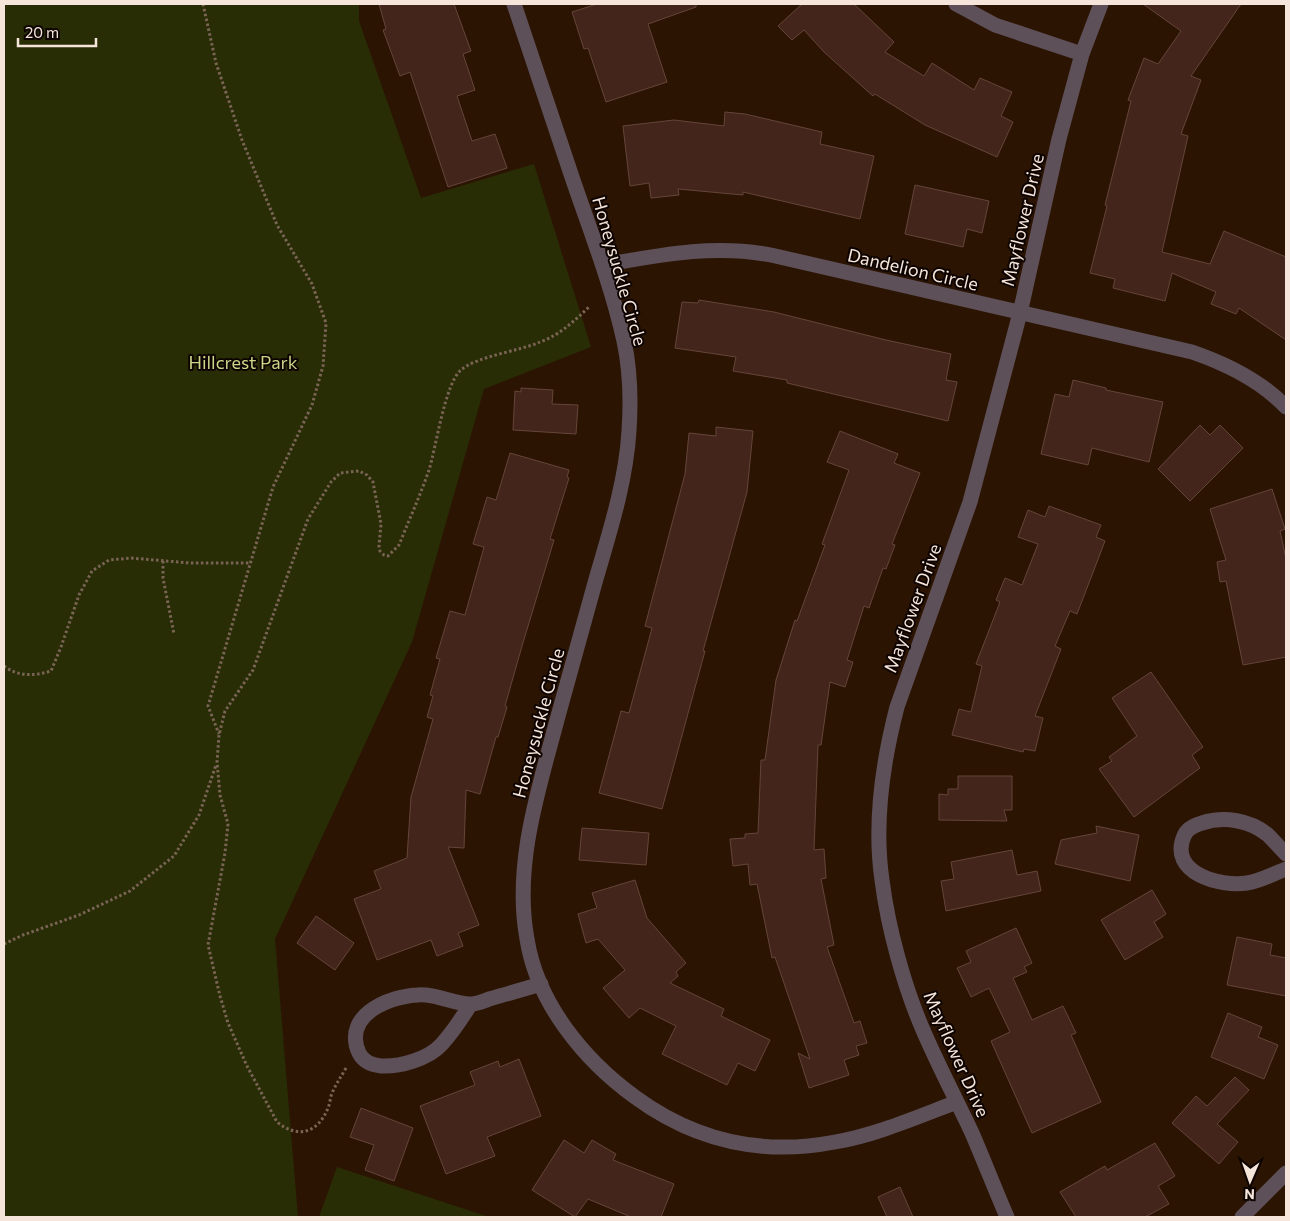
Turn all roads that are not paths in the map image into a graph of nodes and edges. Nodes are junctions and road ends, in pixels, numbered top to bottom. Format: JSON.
{"nodes":[{"id":1,"x":514,"y":4,"type":"edge"},
{"id":2,"x":956,"y":4,"type":"edge"},
{"id":3,"x":1101,"y":4,"type":"edge"},
{"id":4,"x":1082,"y":54,"type":"junction"},
{"id":5,"x":602,"y":266,"type":"junction"},
{"id":6,"x":1020,"y":313,"type":"junction"},
{"id":7,"x":1286,"y":407,"type":"edge"},
{"id":8,"x":1286,"y":854,"type":"edge"},
{"id":9,"x":1286,"y":869,"type":"edge"},
{"id":10,"x":541,"y":984,"type":"junction"},
{"id":11,"x":470,"y":1004,"type":"junction"},
{"id":12,"x":956,"y":1102,"type":"junction"},
{"id":13,"x":1286,"y":1173,"type":"edge"},
{"id":14,"x":1007,"y":1217,"type":"edge"},
{"id":15,"x":1242,"y":1217,"type":"edge"}],
"edges":[{"from":1,"to":5,"type":"street","name":"Honeysuckle Circle"},
{"from":2,"to":4,"type":"street"},
{"from":3,"to":4,"type":"street","name":"Mayflower Drive"},
{"from":4,"to":6,"type":"street","name":"Mayflower Drive"},
{"from":5,"to":6,"type":"street","name":"Dandelion Circle"},
{"from":5,"to":10,"type":"street","name":"Honeysuckle Circle"},
{"from":6,"to":7,"type":"street","name":"Dandelion Circle"},
{"from":6,"to":12,"type":"street","name":"Mayflower Drive"},
{"from":8,"to":9,"type":"street"},
{"from":10,"to":11,"type":"street"},
{"from":10,"to":12,"type":"street","name":"Honeysuckle Circle"},
{"from":11,"to":11,"type":"street"},
{"from":12,"to":14,"type":"street","name":"Mayflower Drive"},
{"from":13,"to":15,"type":"street"}]}
